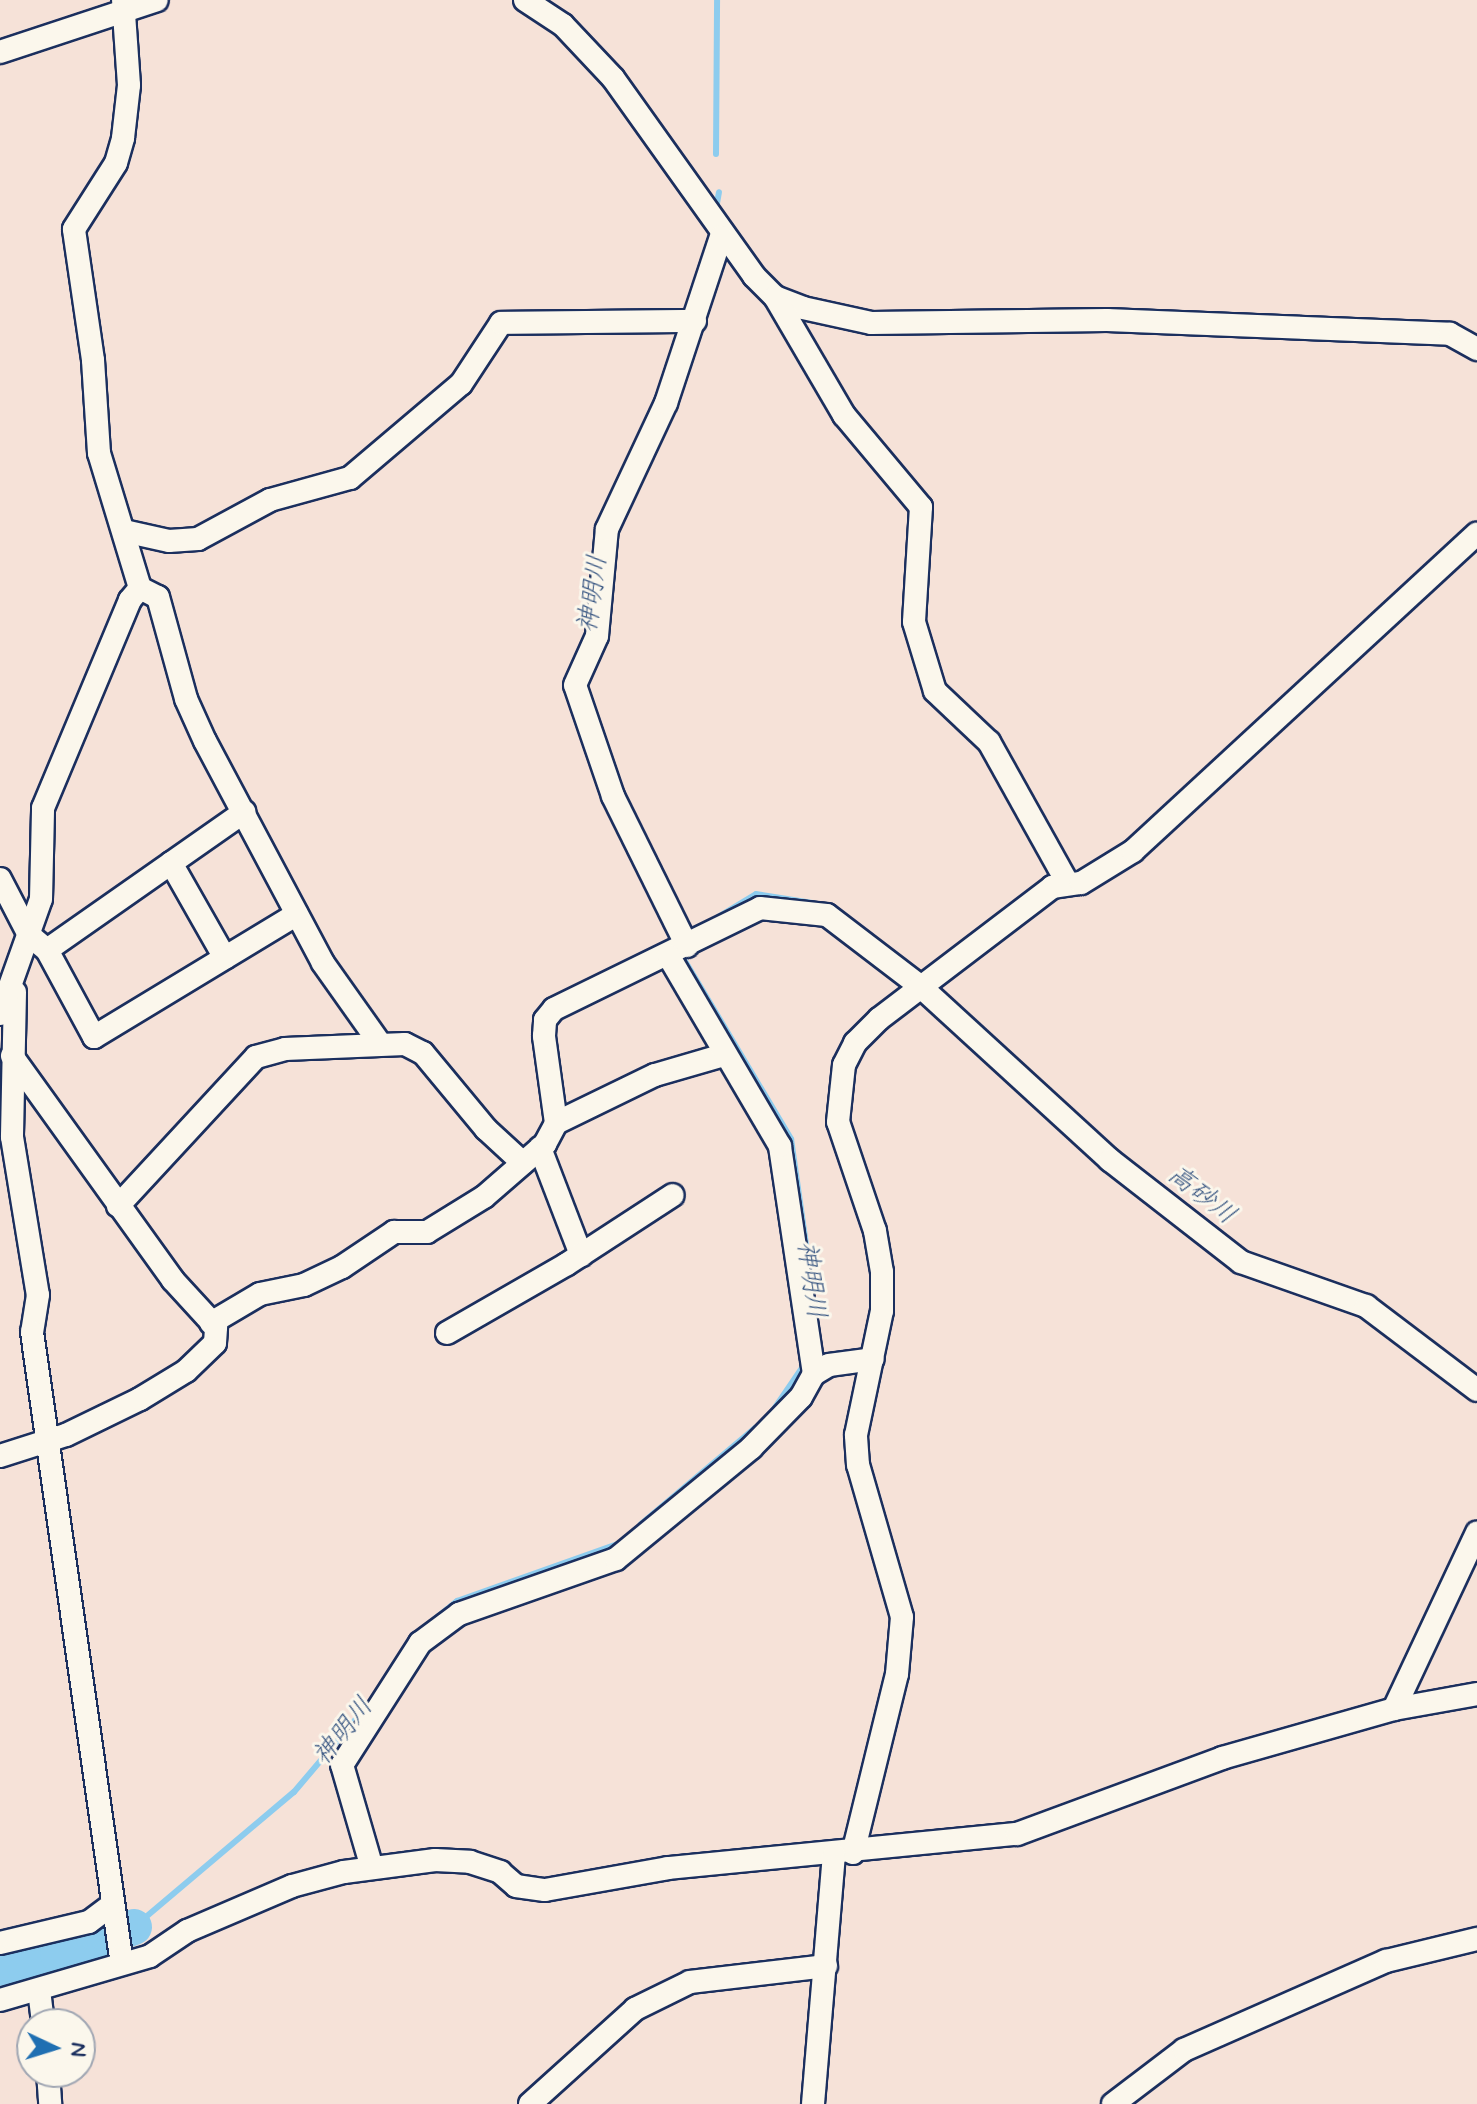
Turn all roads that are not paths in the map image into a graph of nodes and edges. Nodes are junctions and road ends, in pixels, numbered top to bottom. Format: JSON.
{"nodes":[{"id":1,"x":157,"y":0,"type":"edge"},
{"id":2,"x":525,"y":0,"type":"edge"},
{"id":3,"x":122,"y":5,"type":"edge"},
{"id":4,"x":0,"y":52,"type":"edge"},
{"id":5,"x":721,"y":237,"type":"junction"},
{"id":6,"x":775,"y":297,"type":"junction"},
{"id":7,"x":695,"y":321,"type":"junction"},
{"id":8,"x":1477,"y":329,"type":"edge"},
{"id":9,"x":1450,"y":334,"type":"junction"},
{"id":10,"x":1477,"y":349,"type":"edge"},
{"id":11,"x":124,"y":531,"type":"junction"},
{"id":12,"x":1477,"y":534,"type":"edge"},
{"id":13,"x":140,"y":588,"type":"junction"},
{"id":14,"x":244,"y":812,"type":"junction"},
{"id":15,"x":171,"y":863,"type":"junction"},
{"id":16,"x":0,"y":879,"type":"edge"},
{"id":17,"x":1068,"y":884,"type":"junction"},
{"id":18,"x":297,"y":914,"type":"junction"},
{"id":19,"x":29,"y":935,"type":"junction"},
{"id":20,"x":47,"y":950,"type":"junction"},
{"id":21,"x":678,"y":950,"type":"junction"},
{"id":22,"x":225,"y":958,"type":"junction"},
{"id":23,"x":15,"y":979,"type":"junction"},
{"id":24,"x":920,"y":986,"type":"junction"},
{"id":25,"x":0,"y":1014,"type":"edge"},
{"id":26,"x":379,"y":1042,"type":"junction"},
{"id":27,"x":724,"y":1055,"type":"junction"},
{"id":28,"x":12,"y":1056,"type":"junction"},
{"id":29,"x":556,"y":1123,"type":"junction"},
{"id":30,"x":532,"y":1156,"type":"junction"},
{"id":31,"x":673,"y":1195,"type":"dead end"},
{"id":32,"x":118,"y":1206,"type":"junction"},
{"id":33,"x":581,"y":1255,"type":"junction"},
{"id":34,"x":211,"y":1323,"type":"junction"},
{"id":35,"x":447,"y":1333,"type":"dead end"},
{"id":36,"x":873,"y":1359,"type":"junction"},
{"id":37,"x":814,"y":1374,"type":"junction"},
{"id":38,"x":1477,"y":1390,"type":"edge"},
{"id":39,"x":44,"y":1442,"type":"junction"},
{"id":40,"x":0,"y":1456,"type":"edge"},
{"id":41,"x":1477,"y":1533,"type":"edge"},
{"id":42,"x":1477,"y":1694,"type":"edge"},
{"id":43,"x":1394,"y":1709,"type":"junction"},
{"id":44,"x":844,"y":1854,"type":"junction"},
{"id":45,"x":372,"y":1868,"type":"junction"},
{"id":46,"x":113,"y":1905,"type":"junction"},
{"id":47,"x":1477,"y":1939,"type":"edge"},
{"id":48,"x":0,"y":1943,"type":"edge"},
{"id":49,"x":122,"y":1963,"type":"junction"},
{"id":50,"x":826,"y":1966,"type":"junction"},
{"id":51,"x":39,"y":1990,"type":"junction"},
{"id":52,"x":0,"y":2000,"type":"edge"},
{"id":53,"x":41,"y":2008,"type":"edge"},
{"id":54,"x":530,"y":2104,"type":"edge"},
{"id":55,"x":813,"y":2104,"type":"edge"},
{"id":56,"x":1113,"y":2104,"type":"edge"}],
"edges":[{"from":1,"to":3,"type":"street"},
{"from":2,"to":5,"type":"street"},
{"from":3,"to":4,"type":"street"},
{"from":3,"to":11,"type":"street"},
{"from":5,"to":6,"type":"street"},
{"from":5,"to":7,"type":"street"},
{"from":6,"to":9,"type":"street"},
{"from":6,"to":17,"type":"street"},
{"from":7,"to":11,"type":"street"},
{"from":7,"to":21,"type":"street"},
{"from":8,"to":9,"type":"street"},
{"from":9,"to":10,"type":"street"},
{"from":11,"to":13,"type":"street"},
{"from":12,"to":17,"type":"street"},
{"from":13,"to":14,"type":"street"},
{"from":13,"to":19,"type":"street"},
{"from":14,"to":15,"type":"street"},
{"from":14,"to":18,"type":"street"},
{"from":15,"to":20,"type":"street"},
{"from":15,"to":22,"type":"street"},
{"from":16,"to":19,"type":"street"},
{"from":17,"to":24,"type":"street"},
{"from":18,"to":22,"type":"street"},
{"from":18,"to":26,"type":"street"},
{"from":19,"to":20,"type":"street"},
{"from":19,"to":23,"type":"street"},
{"from":20,"to":22,"type":"street"},
{"from":21,"to":24,"type":"street"},
{"from":21,"to":27,"type":"street"},
{"from":21,"to":29,"type":"street"},
{"from":23,"to":25,"type":"street"},
{"from":23,"to":28,"type":"street"},
{"from":24,"to":36,"type":"street"},
{"from":24,"to":38,"type":"street"},
{"from":26,"to":30,"type":"street"},
{"from":26,"to":32,"type":"street"},
{"from":27,"to":29,"type":"street"},
{"from":27,"to":37,"type":"street"},
{"from":28,"to":32,"type":"street"},
{"from":28,"to":39,"type":"street"},
{"from":29,"to":30,"type":"street"},
{"from":30,"to":33,"type":"street"},
{"from":30,"to":34,"type":"street"},
{"from":31,"to":33,"type":"street"},
{"from":32,"to":34,"type":"street"},
{"from":33,"to":35,"type":"street"},
{"from":34,"to":39,"type":"street"},
{"from":36,"to":37,"type":"street"},
{"from":36,"to":44,"type":"street"},
{"from":37,"to":45,"type":"street"},
{"from":39,"to":40,"type":"street"},
{"from":39,"to":46,"type":"street"},
{"from":41,"to":43,"type":"street"},
{"from":42,"to":43,"type":"street"},
{"from":43,"to":44,"type":"street"},
{"from":44,"to":45,"type":"street"},
{"from":44,"to":50,"type":"street"},
{"from":45,"to":49,"type":"street"},
{"from":46,"to":48,"type":"street"},
{"from":46,"to":49,"type":"street"},
{"from":47,"to":56,"type":"street"},
{"from":49,"to":51,"type":"street"},
{"from":50,"to":54,"type":"street"},
{"from":50,"to":55,"type":"street"},
{"from":51,"to":52,"type":"street"},
{"from":51,"to":53,"type":"street"}]}
